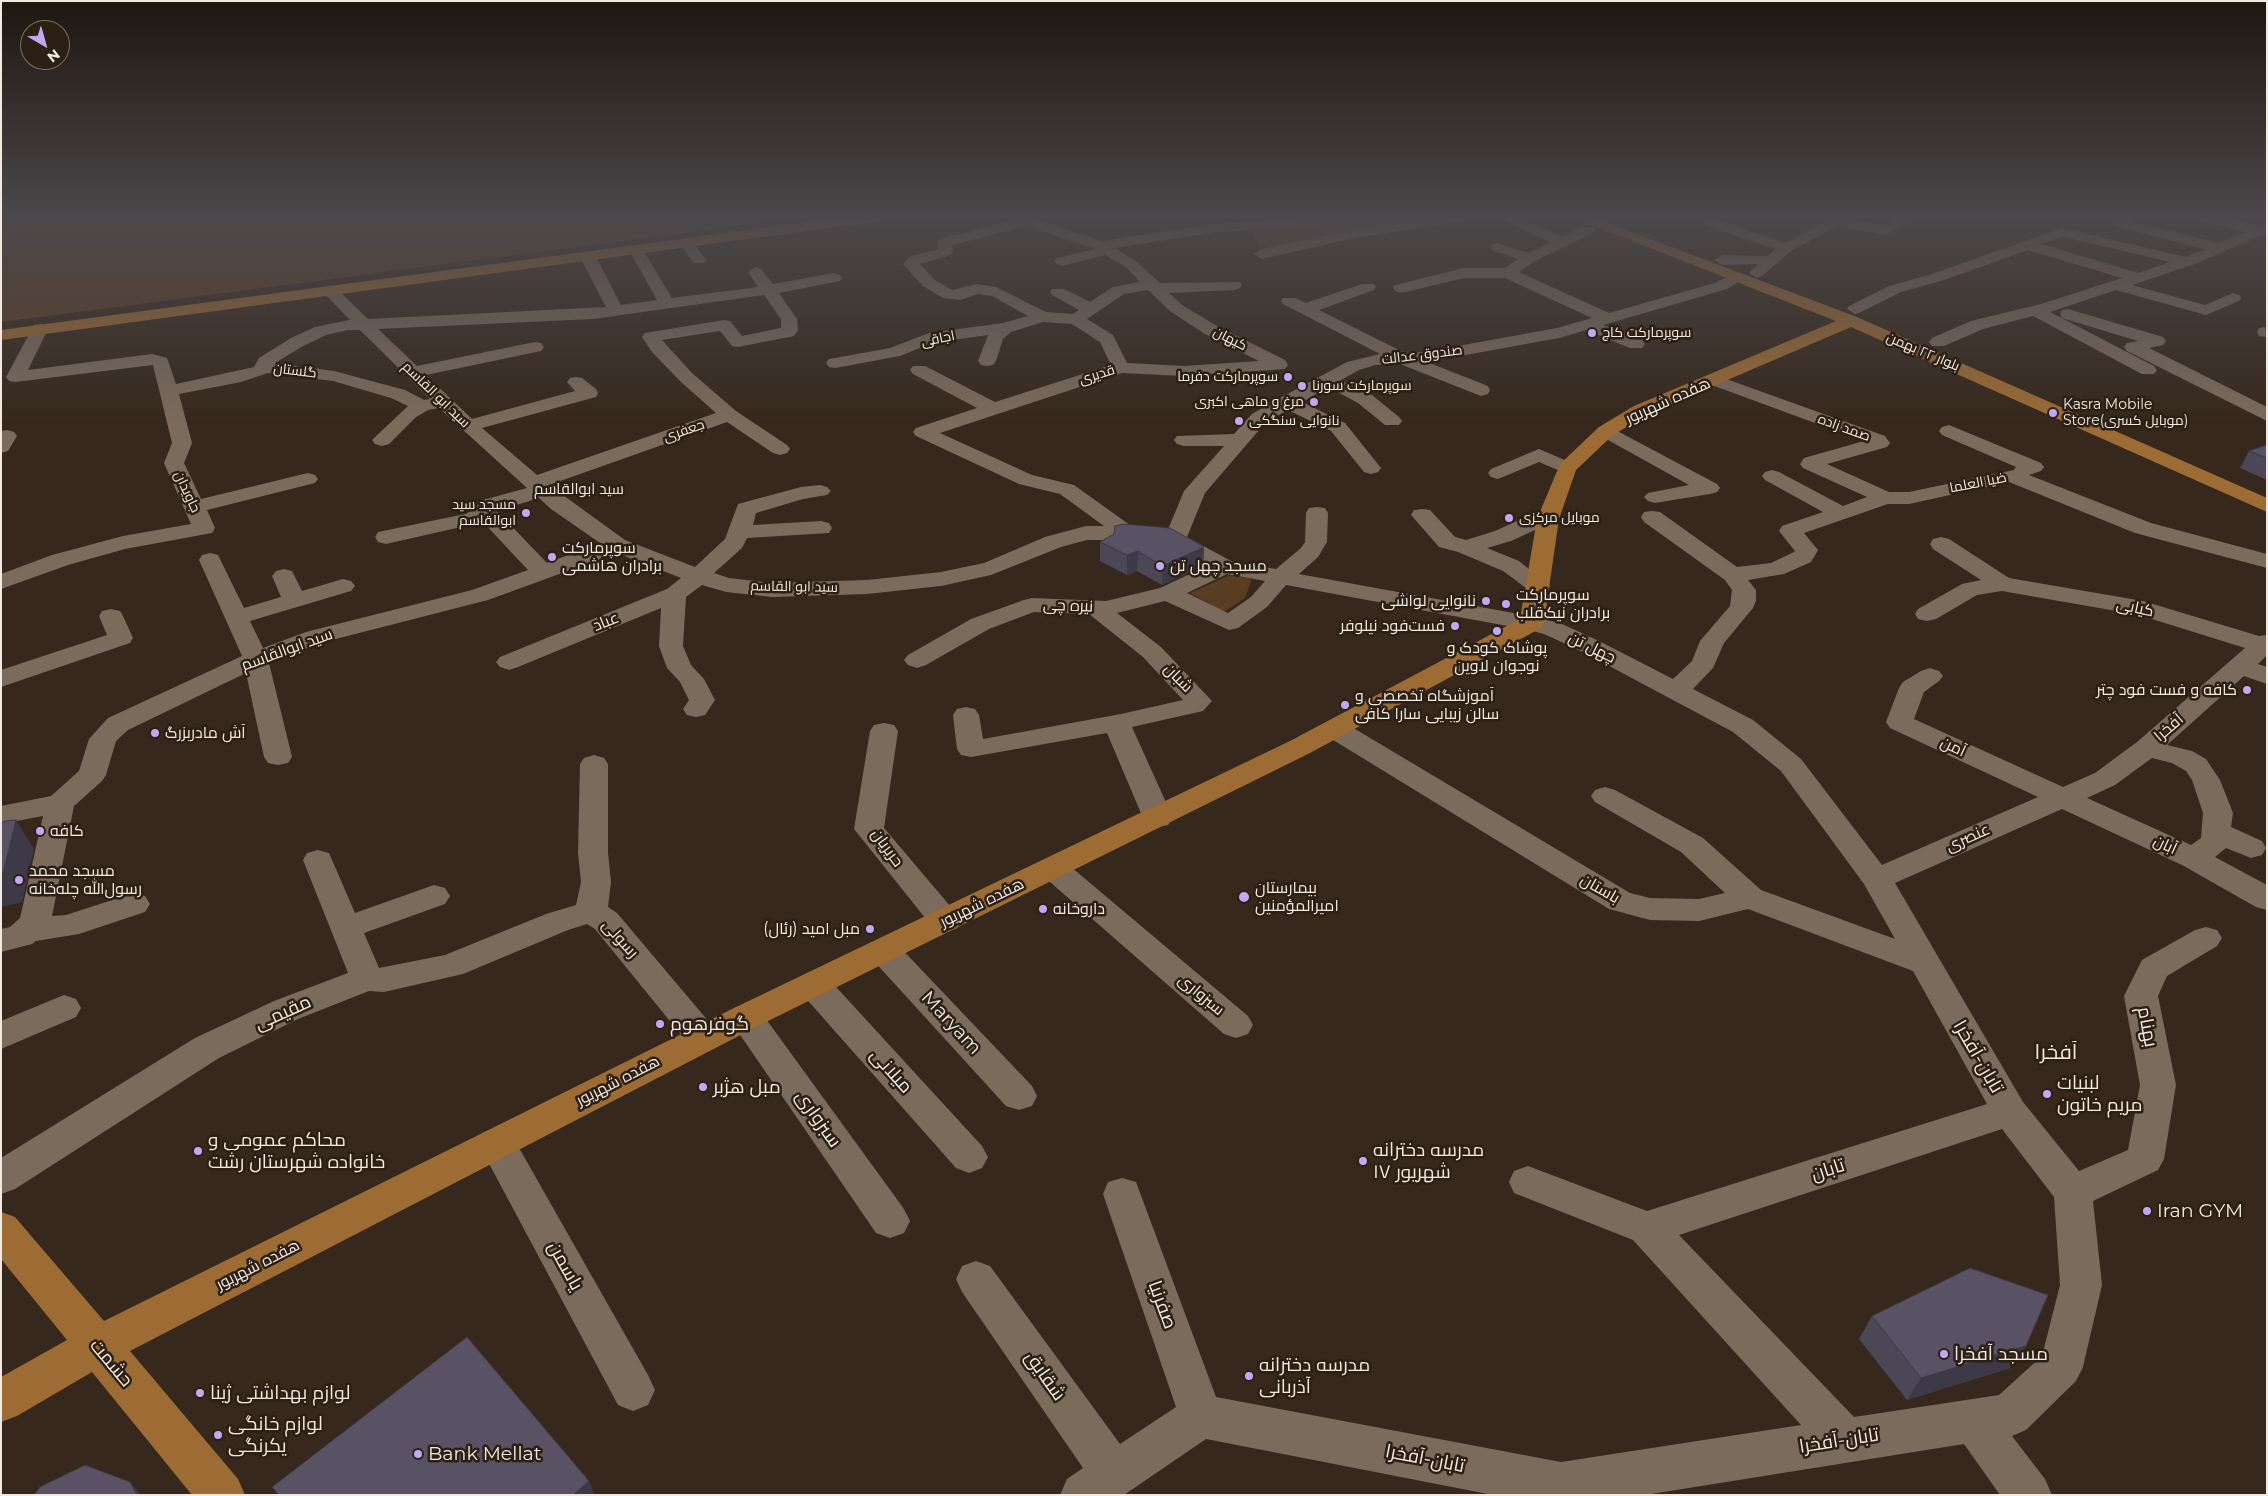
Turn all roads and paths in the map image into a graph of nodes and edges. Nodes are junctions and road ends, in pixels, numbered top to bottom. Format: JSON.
{"nodes":[{"id":1,"x":353,"y":285,"type":"edge"},
{"id":2,"x":355,"y":285,"type":"edge"},
{"id":3,"x":603,"y":285,"type":"edge"},
{"id":4,"x":656,"y":285,"type":"edge"},
{"id":5,"x":765,"y":285,"type":"edge"},
{"id":6,"x":797,"y":285,"type":"edge"},
{"id":7,"x":932,"y":285,"type":"edge"},
{"id":8,"x":1154,"y":285,"type":"junction"},
{"id":9,"x":1234,"y":285,"type":"dead end"},
{"id":10,"x":1414,"y":285,"type":"edge"},
{"id":11,"x":1532,"y":285,"type":"edge"},
{"id":12,"x":1724,"y":285,"type":"edge"},
{"id":13,"x":1771,"y":285,"type":"edge"},
{"id":14,"x":1910,"y":285,"type":"edge"},
{"id":15,"x":2120,"y":285,"type":"edge"},
{"id":16,"x":2117,"y":286,"type":"junction"},
{"id":17,"x":1368,"y":287,"type":"dead end"},
{"id":18,"x":329,"y":288,"type":"junction"},
{"id":19,"x":1401,"y":288,"type":"dead end"},
{"id":20,"x":768,"y":290,"type":"junction"},
{"id":21,"x":1058,"y":292,"type":"dead end"},
{"id":22,"x":2233,"y":298,"type":"dead end"},
{"id":23,"x":1289,"y":301,"type":"dead end"},
{"id":24,"x":667,"y":304,"type":"junction"},
{"id":25,"x":640,"y":308,"type":"junction"},
{"id":26,"x":1090,"y":309,"type":"junction"},
{"id":27,"x":1306,"y":309,"type":"junction"},
{"id":28,"x":2040,"y":309,"type":"junction"},
{"id":29,"x":616,"y":311,"type":"junction"},
{"id":30,"x":1853,"y":315,"type":"junction"},
{"id":31,"x":1042,"y":317,"type":"junction"},
{"id":32,"x":1076,"y":319,"type":"junction"},
{"id":33,"x":1609,"y":319,"type":"junction"},
{"id":34,"x":364,"y":324,"type":"junction"},
{"id":35,"x":1587,"y":325,"type":"junction"},
{"id":36,"x":1515,"y":326,"type":"dead end"},
{"id":37,"x":1,"y":328,"type":"edge"},
{"id":38,"x":1005,"y":328,"type":"junction"},
{"id":39,"x":1646,"y":329,"type":"junction"},
{"id":40,"x":40,"y":330,"type":"junction"},
{"id":41,"x":1462,"y":332,"type":"dead end"},
{"id":42,"x":1,"y":335,"type":"edge"},
{"id":43,"x":651,"y":336,"type":"junction"},
{"id":44,"x":1536,"y":337,"type":"junction"},
{"id":45,"x":1938,"y":342,"type":"junction"},
{"id":46,"x":535,"y":347,"type":"dead end"},
{"id":47,"x":1483,"y":347,"type":"junction"},
{"id":48,"x":1398,"y":357,"type":"junction"},
{"id":49,"x":1975,"y":357,"type":"dead end"},
{"id":50,"x":987,"y":361,"type":"dead end"},
{"id":51,"x":834,"y":363,"type":"dead end"},
{"id":52,"x":264,"y":367,"type":"junction"},
{"id":53,"x":1121,"y":368,"type":"junction"},
{"id":54,"x":919,"y":370,"type":"dead end"},
{"id":55,"x":413,"y":372,"type":"junction"},
{"id":56,"x":1304,"y":376,"type":"junction"},
{"id":57,"x":2158,"y":376,"type":"dead end"},
{"id":58,"x":1715,"y":380,"type":"junction"},
{"id":59,"x":576,"y":382,"type":"dead end"},
{"id":60,"x":1499,"y":384,"type":"dead end"},
{"id":61,"x":1481,"y":390,"type":"junction"},
{"id":62,"x":167,"y":391,"type":"junction"},
{"id":63,"x":1463,"y":397,"type":"dead end"},
{"id":64,"x":1287,"y":402,"type":"junction"},
{"id":65,"x":433,"y":404,"type":"junction"},
{"id":66,"x":992,"y":408,"type":"junction"},
{"id":67,"x":2092,"y":410,"type":"dead end"},
{"id":68,"x":2267,"y":415,"type":"edge"},
{"id":69,"x":729,"y":416,"type":"junction"},
{"id":70,"x":1392,"y":421,"type":"dead end"},
{"id":71,"x":2267,"y":424,"type":"edge"},
{"id":72,"x":468,"y":426,"type":"junction"},
{"id":73,"x":1949,"y":430,"type":"dead end"},
{"id":74,"x":1606,"y":431,"type":"junction"},
{"id":75,"x":2138,"y":431,"type":"junction"},
{"id":76,"x":2267,"y":433,"type":"edge"},
{"id":77,"x":2113,"y":436,"type":"junction"},
{"id":78,"x":1,"y":437,"type":"edge"},
{"id":79,"x":382,"y":440,"type":"dead end"},
{"id":80,"x":1184,"y":440,"type":"dead end"},
{"id":81,"x":1240,"y":440,"type":"junction"},
{"id":82,"x":1,"y":446,"type":"edge"},
{"id":83,"x":780,"y":449,"type":"dead end"},
{"id":84,"x":1371,"y":468,"type":"dead end"},
{"id":85,"x":1567,"y":468,"type":"junction"},
{"id":86,"x":1498,"y":473,"type":"dead end"},
{"id":87,"x":2011,"y":475,"type":"junction"},
{"id":88,"x":1772,"y":476,"type":"dead end"},
{"id":89,"x":308,"y":479,"type":"dead end"},
{"id":90,"x":538,"y":486,"type":"junction"},
{"id":91,"x":820,"y":492,"type":"dead end"},
{"id":92,"x":2267,"y":492,"type":"edge"},
{"id":93,"x":1886,"y":498,"type":"junction"},
{"id":94,"x":2267,"y":506,"type":"edge"},
{"id":95,"x":194,"y":507,"type":"junction"},
{"id":96,"x":486,"y":512,"type":"junction"},
{"id":97,"x":1317,"y":513,"type":"dead end"},
{"id":98,"x":1840,"y":513,"type":"junction"},
{"id":99,"x":1422,"y":515,"type":"dead end"},
{"id":100,"x":1549,"y":515,"type":"junction"},
{"id":101,"x":821,"y":528,"type":"dead end"},
{"id":102,"x":740,"y":532,"type":"junction"},
{"id":103,"x":1128,"y":534,"type":"junction"},
{"id":104,"x":386,"y":537,"type":"dead end"},
{"id":105,"x":1174,"y":539,"type":"junction"},
{"id":106,"x":1941,"y":544,"type":"dead end"},
{"id":107,"x":617,"y":545,"type":"junction"},
{"id":108,"x":1466,"y":547,"type":"junction"},
{"id":109,"x":210,"y":560,"type":"dead end"},
{"id":110,"x":2267,"y":561,"type":"edge"},
{"id":111,"x":1224,"y":567,"type":"junction"},
{"id":112,"x":543,"y":572,"type":"junction"},
{"id":113,"x":1733,"y":575,"type":"junction"},
{"id":114,"x":284,"y":576,"type":"dead end"},
{"id":115,"x":700,"y":576,"type":"junction"},
{"id":116,"x":1281,"y":577,"type":"junction"},
{"id":117,"x":1,"y":582,"type":"edge"},
{"id":118,"x":2002,"y":584,"type":"junction"},
{"id":119,"x":342,"y":586,"type":"dead end"},
{"id":120,"x":1538,"y":586,"type":"junction"},
{"id":121,"x":1168,"y":593,"type":"junction"},
{"id":122,"x":675,"y":594,"type":"junction"},
{"id":123,"x":294,"y":601,"type":"junction"},
{"id":124,"x":1094,"y":606,"type":"junction"},
{"id":125,"x":1927,"y":614,"type":"dead end"},
{"id":126,"x":111,"y":616,"type":"dead end"},
{"id":127,"x":238,"y":617,"type":"junction"},
{"id":128,"x":1532,"y":623,"type":"junction"},
{"id":129,"x":2265,"y":644,"type":"edge"},
{"id":130,"x":256,"y":659,"type":"junction"},
{"id":131,"x":917,"y":660,"type":"dead end"},
{"id":132,"x":509,"y":662,"type":"dead end"},
{"id":133,"x":2241,"y":666,"type":"junction"},
{"id":134,"x":1930,"y":676,"type":"dead end"},
{"id":135,"x":2267,"y":676,"type":"edge"},
{"id":136,"x":1,"y":679,"type":"edge"},
{"id":137,"x":1675,"y":690,"type":"junction"},
{"id":138,"x":696,"y":709,"type":"dead end"},
{"id":139,"x":966,"y":715,"type":"dead end"},
{"id":140,"x":1121,"y":722,"type":"junction"},
{"id":141,"x":1336,"y":729,"type":"junction"},
{"id":142,"x":884,"y":731,"type":"dead end"},
{"id":143,"x":2147,"y":748,"type":"junction"},
{"id":144,"x":278,"y":757,"type":"dead end"},
{"id":145,"x":594,"y":764,"type":"dead end"},
{"id":146,"x":1605,"y":796,"type":"dead end"},
{"id":147,"x":2060,"y":797,"type":"junction"},
{"id":148,"x":60,"y":803,"type":"junction"},
{"id":149,"x":1,"y":815,"type":"edge"},
{"id":150,"x":1158,"y":818,"type":"junction"},
{"id":151,"x":2216,"y":832,"type":"junction"},
{"id":152,"x":2251,"y":848,"type":"dead end"},
{"id":153,"x":2193,"y":858,"type":"junction"},
{"id":154,"x":318,"y":860,"type":"dead end"},
{"id":155,"x":1053,"y":868,"type":"junction"},
{"id":156,"x":1877,"y":879,"type":"junction"},
{"id":157,"x":434,"y":896,"type":"dead end"},
{"id":158,"x":1750,"y":898,"type":"junction"},
{"id":159,"x":2267,"y":899,"type":"edge"},
{"id":160,"x":134,"y":904,"type":"dead end"},
{"id":161,"x":591,"y":912,"type":"junction"},
{"id":162,"x":945,"y":921,"type":"junction"},
{"id":163,"x":346,"y":928,"type":"junction"},
{"id":164,"x":16,"y":936,"type":"edge"},
{"id":165,"x":2206,"y":938,"type":"dead end"},
{"id":166,"x":884,"y":951,"type":"junction"},
{"id":167,"x":1923,"y":962,"type":"junction"},
{"id":168,"x":367,"y":979,"type":"junction"},
{"id":169,"x":814,"y":985,"type":"junction"},
{"id":170,"x":64,"y":1008,"type":"dead end"},
{"id":171,"x":746,"y":1017,"type":"junction"},
{"id":172,"x":1236,"y":1025,"type":"dead end"},
{"id":173,"x":1,"y":1036,"type":"edge"},
{"id":174,"x":703,"y":1038,"type":"junction"},
{"id":175,"x":1019,"y":1096,"type":"dead end"},
{"id":176,"x":2010,"y":1112,"type":"junction"},
{"id":177,"x":497,"y":1142,"type":"junction"},
{"id":178,"x":969,"y":1157,"type":"dead end"},
{"id":179,"x":1,"y":1178,"type":"edge"},
{"id":180,"x":1528,"y":1182,"type":"dead end"},
{"id":181,"x":2073,"y":1192,"type":"junction"},
{"id":182,"x":1122,"y":1194,"type":"dead end"},
{"id":183,"x":890,"y":1221,"type":"dead end"},
{"id":184,"x":1647,"y":1228,"type":"junction"},
{"id":185,"x":1,"y":1229,"type":"edge"},
{"id":186,"x":976,"y":1279,"type":"dead end"},
{"id":187,"x":64,"y":1305,"type":"junction"},
{"id":188,"x":98,"y":1346,"type":"junction"},
{"id":189,"x":633,"y":1390,"type":"dead end"},
{"id":190,"x":16,"y":1393,"type":"edge"},
{"id":191,"x":1202,"y":1416,"type":"junction"},
{"id":192,"x":1973,"y":1420,"type":"junction"},
{"id":193,"x":1845,"y":1440,"type":"junction"},
{"id":194,"x":1098,"y":1484,"type":"edge"},
{"id":195,"x":222,"y":1495,"type":"edge"},
{"id":196,"x":2029,"y":1495,"type":"edge"}],
"edges":[{"from":1,"to":18,"type":"main road"},
{"from":2,"to":18,"type":"main road"},
{"from":3,"to":29,"type":"street"},
{"from":4,"to":24,"type":"street"},
{"from":5,"to":20,"type":"street"},
{"from":6,"to":20,"type":"street"},
{"from":7,"to":31,"type":"street","name":"اجاقی"},
{"from":8,"to":9,"type":"street"},
{"from":8,"to":26,"type":"street"},
{"from":8,"to":56,"type":"street","name":"کیهان"},
{"from":10,"to":19,"type":"street"},
{"from":11,"to":33,"type":"street"},
{"from":12,"to":39,"type":"street","name":"صندوق عدالت"},
{"from":13,"to":30,"type":"main road","name":"بلوار ۲۲ بهمن"},
{"from":14,"to":30,"type":"street"},
{"from":15,"to":16,"type":"street"},
{"from":16,"to":22,"type":"street"},
{"from":16,"to":28,"type":"street"},
{"from":17,"to":27,"type":"street"},
{"from":18,"to":34,"type":"street","name":"سید ابو القاسم"},
{"from":18,"to":37,"type":"main road"},
{"from":18,"to":40,"type":"main road"},
{"from":20,"to":24,"type":"street"},
{"from":20,"to":43,"type":"street"},
{"from":21,"to":26,"type":"street"},
{"from":23,"to":27,"type":"street"},
{"from":24,"to":25,"type":"street"},
{"from":25,"to":29,"type":"street"},
{"from":25,"to":43,"type":"street","name":"جعفری"},
{"from":26,"to":32,"type":"street"},
{"from":27,"to":48,"type":"street"},
{"from":28,"to":45,"type":"street"},
{"from":28,"to":57,"type":"street"},
{"from":28,"to":68,"type":"street"},
{"from":29,"to":34,"type":"street"},
{"from":30,"to":45,"type":"main road","name":"بلوار ۲۲ بهمن"},
{"from":30,"to":58,"type":"main road","name":"هفده شهریور"},
{"from":30,"to":77,"type":"main road","name":"بلوار ۲۲ بهمن"},
{"from":31,"to":32,"type":"street","name":"اجاقی"},
{"from":31,"to":38,"type":"street","name":"اجاقی"},
{"from":32,"to":53,"type":"street"},
{"from":33,"to":35,"type":"street","name":"صندوق عدالت"},
{"from":33,"to":39,"type":"street","name":"صندوق عدالت"},
{"from":34,"to":52,"type":"street"},
{"from":34,"to":55,"type":"street","name":"سید ابو القاسم"},
{"from":35,"to":39,"type":"street"},
{"from":35,"to":44,"type":"street","name":"صندوق عدالت"},
{"from":36,"to":44,"type":"street"},
{"from":38,"to":50,"type":"street"},
{"from":38,"to":51,"type":"street","name":"اجاقی"},
{"from":40,"to":42,"type":"main road"},
{"from":40,"to":62,"type":"street","name":"جاویدان"},
{"from":41,"to":47,"type":"street"},
{"from":43,"to":69,"type":"street","name":"جعفری"},
{"from":44,"to":47,"type":"street","name":"صندوق عدالت"},
{"from":45,"to":49,"type":"main road","name":"بلوار ۲۲ بهمن"},
{"from":46,"to":55,"type":"street"},
{"from":47,"to":48,"type":"street","name":"صندوق عدالت"},
{"from":48,"to":56,"type":"street","name":"صندوق عدالت"},
{"from":48,"to":61,"type":"street"},
{"from":52,"to":62,"type":"street","name":"گلستان"},
{"from":52,"to":65,"type":"street","name":"گلستان"},
{"from":53,"to":56,"type":"street","name":"قدیری"},
{"from":53,"to":66,"type":"street","name":"قدیری"},
{"from":54,"to":66,"type":"street"},
{"from":55,"to":65,"type":"street","name":"سید ابو القاسم"},
{"from":56,"to":64,"type":"street","name":"صندوق عدالت"},
{"from":56,"to":70,"type":"street","name":"کیهان"},
{"from":58,"to":74,"type":"main road","name":"هفده شهریور"},
{"from":58,"to":93,"type":"street","name":"صمد زاده"},
{"from":59,"to":72,"type":"street"},
{"from":60,"to":61,"type":"street"},
{"from":61,"to":63,"type":"street"},
{"from":62,"to":95,"type":"street","name":"جاویدان"},
{"from":64,"to":81,"type":"street","name":"صندوق عدالت"},
{"from":64,"to":84,"type":"street"},
{"from":65,"to":72,"type":"street","name":"سید ابو القاسم"},
{"from":65,"to":79,"type":"street"},
{"from":66,"to":103,"type":"street","name":"قدیری"},
{"from":67,"to":75,"type":"main road"},
{"from":69,"to":83,"type":"street"},
{"from":69,"to":90,"type":"street","name":"جعفری"},
{"from":71,"to":76,"type":"street"},
{"from":72,"to":90,"type":"street","name":"سید ابو القاسم"},
{"from":73,"to":87,"type":"street"},
{"from":74,"to":85,"type":"main road","name":"هفده شهریور"},
{"from":74,"to":113,"type":"street"},
{"from":75,"to":77,"type":"main road"},
{"from":75,"to":92,"type":"main road"},
{"from":77,"to":94,"type":"main road","name":"بلوار ۲۲ بهمن"},
{"from":78,"to":82,"type":"street"},
{"from":80,"to":81,"type":"street"},
{"from":81,"to":105,"type":"street","name":"صندوق عدالت"},
{"from":85,"to":86,"type":"street"},
{"from":85,"to":100,"type":"main road","name":"هفده شهریور"},
{"from":87,"to":93,"type":"street","name":"ضیا العلما"},
{"from":87,"to":110,"type":"street","name":"ضیا العلما"},
{"from":88,"to":98,"type":"street"},
{"from":89,"to":95,"type":"street"},
{"from":90,"to":96,"type":"street","name":"جعفری"},
{"from":90,"to":107,"type":"street","name":"سید ابو القاسم"},
{"from":91,"to":102,"type":"street"},
{"from":93,"to":98,"type":"street","name":"ضیا العلما"},
{"from":95,"to":117,"type":"street","name":"جاویدان"},
{"from":96,"to":104,"type":"street"},
{"from":96,"to":112,"type":"street"},
{"from":97,"to":116,"type":"street"},
{"from":98,"to":113,"type":"street","name":"ضیا العلما"},
{"from":99,"to":108,"type":"street"},
{"from":100,"to":108,"type":"street"},
{"from":100,"to":120,"type":"main road","name":"هفده شهریور"},
{"from":101,"to":102,"type":"street"},
{"from":102,"to":115,"type":"street","name":"عباد"},
{"from":103,"to":105,"type":"street","name":"سید ابو القاسم"},
{"from":103,"to":115,"type":"street","name":"سید ابو القاسم"},
{"from":105,"to":111,"type":"street","name":"چهل تن"},
{"from":106,"to":118,"type":"street","name":"کیابی"},
{"from":107,"to":112,"type":"street","name":"سید ابوالقاسم"},
{"from":107,"to":115,"type":"street","name":"سید ابو القاسم"},
{"from":108,"to":120,"type":"street"},
{"from":109,"to":127,"type":"street"},
{"from":111,"to":116,"type":"street","name":"چهل تن"},
{"from":111,"to":121,"type":"street","name":"نیره چی"},
{"from":112,"to":130,"type":"street","name":"سید ابوالقاسم"},
{"from":113,"to":137,"type":"street"},
{"from":114,"to":123,"type":"street"},
{"from":115,"to":122,"type":"street","name":"عباد"},
{"from":116,"to":121,"type":"street"},
{"from":116,"to":128,"type":"street","name":"چهل تن"},
{"from":118,"to":125,"type":"street","name":"کیابی"},
{"from":118,"to":129,"type":"street","name":"کیابی"},
{"from":119,"to":123,"type":"street"},
{"from":120,"to":128,"type":"main road","name":"هفده شهریور"},
{"from":121,"to":124,"type":"street","name":"نیره چی"},
{"from":122,"to":132,"type":"street","name":"عباد"},
{"from":122,"to":138,"type":"street"},
{"from":123,"to":127,"type":"street"},
{"from":124,"to":131,"type":"street","name":"نیره چی"},
{"from":124,"to":140,"type":"street","name":"شبان"},
{"from":126,"to":136,"type":"street"},
{"from":127,"to":130,"type":"street"},
{"from":128,"to":137,"type":"street","name":"چهل تن"},
{"from":128,"to":141,"type":"main road","name":"هفده شهریور"},
{"from":129,"to":133,"type":"street","name":"آفخرا"},
{"from":130,"to":144,"type":"street"},
{"from":130,"to":148,"type":"street","name":"سید ابوالقاسم"},
{"from":133,"to":135,"type":"street"},
{"from":133,"to":143,"type":"street","name":"آفخرا"},
{"from":134,"to":147,"type":"street","name":"آمن"},
{"from":137,"to":156,"type":"street","name":"چهل تن"},
{"from":139,"to":140,"type":"street","name":"شبان"},
{"from":140,"to":150,"type":"street"},
{"from":141,"to":150,"type":"main road","name":"هفده شهریور"},
{"from":141,"to":158,"type":"street","name":"باستان"},
{"from":142,"to":162,"type":"street","name":"حریریان"},
{"from":143,"to":147,"type":"street","name":"آفخرا"},
{"from":143,"to":151,"type":"street"},
{"from":145,"to":161,"type":"street","name":"رسولی"},
{"from":146,"to":158,"type":"street"},
{"from":147,"to":153,"type":"street","name":"آبان"},
{"from":147,"to":156,"type":"street","name":"عنصری"},
{"from":148,"to":149,"type":"street","name":"سید ابوالقاسم"},
{"from":148,"to":164,"type":"street"},
{"from":150,"to":155,"type":"main road","name":"هفده شهریور"},
{"from":151,"to":152,"type":"street"},
{"from":151,"to":153,"type":"street"},
{"from":153,"to":159,"type":"street","name":"آبان"},
{"from":154,"to":163,"type":"street"},
{"from":155,"to":162,"type":"main road","name":"هفده شهریور"},
{"from":155,"to":172,"type":"street","name":"سبزواری"},
{"from":156,"to":167,"type":"street","name":"تابان-آفخرا"},
{"from":157,"to":163,"type":"street"},
{"from":158,"to":167,"type":"street"},
{"from":160,"to":164,"type":"street"},
{"from":161,"to":168,"type":"street","name":"مقیمی"},
{"from":161,"to":174,"type":"street","name":"رسولی"},
{"from":162,"to":166,"type":"main road","name":"هفده شهریور"},
{"from":163,"to":168,"type":"street"},
{"from":165,"to":181,"type":"street","name":"بهنام"},
{"from":166,"to":169,"type":"main road","name":"هفده شهریور"},
{"from":166,"to":175,"type":"street","name":"Maryam"},
{"from":167,"to":176,"type":"street","name":"تابان-آفخرا"},
{"from":168,"to":179,"type":"street","name":"مقیمی"},
{"from":169,"to":171,"type":"main road","name":"هفده شهریور"},
{"from":169,"to":178,"type":"street","name":"میلانی"},
{"from":170,"to":173,"type":"street"},
{"from":171,"to":174,"type":"main road","name":"هفده شهریور"},
{"from":171,"to":183,"type":"street","name":"سبزواری"},
{"from":174,"to":177,"type":"main road","name":"هفده شهریور"},
{"from":176,"to":181,"type":"street","name":"تابان-آفخرا"},
{"from":176,"to":184,"type":"street","name":"تابان"},
{"from":177,"to":188,"type":"main road","name":"هفده شهریور"},
{"from":177,"to":189,"type":"street","name":"یاسمن"},
{"from":180,"to":184,"type":"street"},
{"from":181,"to":192,"type":"street","name":"تابان-آفخرا"},
{"from":182,"to":191,"type":"street","name":"صفرنیا"},
{"from":184,"to":193,"type":"street"},
{"from":185,"to":187,"type":"main road","name":"حشمت"},
{"from":186,"to":194,"type":"street","name":"شقایق"},
{"from":187,"to":188,"type":"main road","name":"حشمت"},
{"from":187,"to":190,"type":"main road"},
{"from":188,"to":190,"type":"main road","name":"هفده شهریور"},
{"from":188,"to":195,"type":"main road","name":"حشمت"},
{"from":191,"to":193,"type":"street","name":"تابان-آفخرا"},
{"from":191,"to":194,"type":"street"},
{"from":192,"to":193,"type":"street","name":"تابان-آفخرا"},
{"from":192,"to":196,"type":"street"}]}
